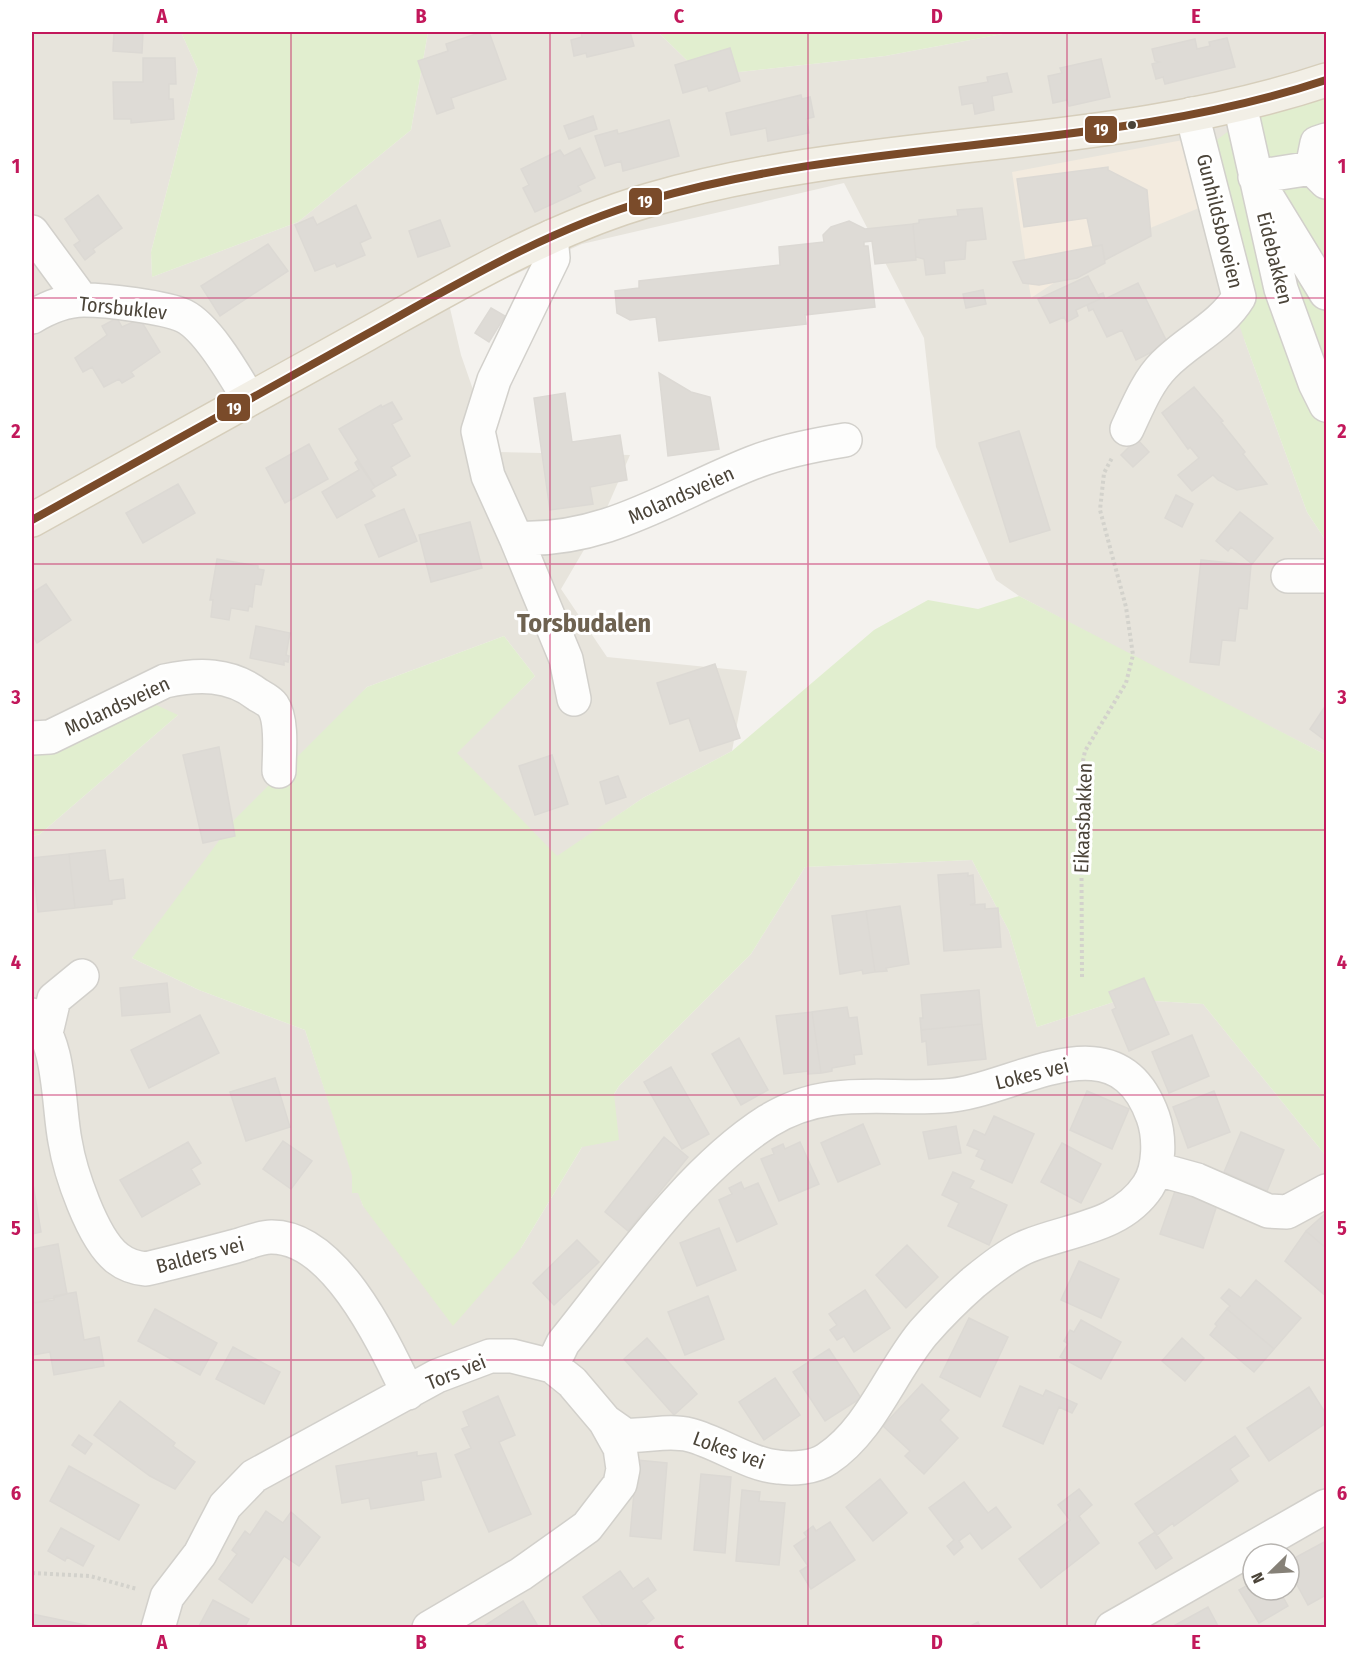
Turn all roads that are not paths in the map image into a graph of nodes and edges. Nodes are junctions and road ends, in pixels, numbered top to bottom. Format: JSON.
{"nodes":[{"id":1,"x":1326,"y":80,"type":"edge"},
{"id":2,"x":1240,"y":105,"type":"junction"},
{"id":3,"x":1192,"y":114,"type":"junction"},
{"id":4,"x":1322,"y":163,"type":"edge"},
{"id":5,"x":1255,"y":177,"type":"junction"},
{"id":6,"x":32,"y":232,"type":"edge"},
{"id":7,"x":551,"y":237,"type":"junction"},
{"id":8,"x":1326,"y":293,"type":"edge"},
{"id":9,"x":82,"y":300,"type":"junction"},
{"id":10,"x":32,"y":316,"type":"edge"},
{"id":11,"x":249,"y":399,"type":"junction"},
{"id":12,"x":1326,"y":405,"type":"edge"},
{"id":13,"x":1127,"y":429,"type":"road end"},
{"id":14,"x":845,"y":440,"type":"dead end"},
{"id":15,"x":32,"y":520,"type":"edge"},
{"id":16,"x":516,"y":538,"type":"junction"},
{"id":17,"x":1288,"y":576,"type":"dead end"},
{"id":18,"x":1326,"y":576,"type":"edge"},
{"id":19,"x":574,"y":699,"type":"dead end"},
{"id":20,"x":32,"y":738,"type":"edge"},
{"id":21,"x":279,"y":771,"type":"dead end"},
{"id":22,"x":82,"y":976,"type":"dead end"},
{"id":23,"x":39,"y":1024,"type":"edge"},
{"id":24,"x":1158,"y":1169,"type":"junction"},
{"id":25,"x":1326,"y":1191,"type":"edge"},
{"id":26,"x":552,"y":1366,"type":"junction"},
{"id":27,"x":408,"y":1393,"type":"junction"},
{"id":28,"x":604,"y":1421,"type":"junction"},
{"id":29,"x":1326,"y":1506,"type":"edge"},
{"id":30,"x":162,"y":1612,"type":"edge"},
{"id":31,"x":429,"y":1628,"type":"edge"},
{"id":32,"x":1112,"y":1628,"type":"edge"}],
"edges":[{"from":1,"to":2,"type":"main road"},
{"from":2,"to":3,"type":"main road"},
{"from":2,"to":5,"type":"street","name":"Eidebakken"},
{"from":3,"to":7,"type":"main road"},
{"from":3,"to":13,"type":"street","name":"Gunhildsboveien"},
{"from":4,"to":5,"type":"street"},
{"from":5,"to":8,"type":"street"},
{"from":5,"to":12,"type":"street","name":"Eidebakken"},
{"from":6,"to":9,"type":"street"},
{"from":7,"to":11,"type":"main road"},
{"from":7,"to":16,"type":"street"},
{"from":9,"to":10,"type":"street","name":"Torsbuklev"},
{"from":9,"to":11,"type":"street","name":"Torsbuklev"},
{"from":11,"to":15,"type":"main road"},
{"from":14,"to":16,"type":"street","name":"Molandsveien"},
{"from":16,"to":19,"type":"street"},
{"from":17,"to":18,"type":"street"},
{"from":20,"to":21,"type":"street","name":"Molandsveien"},
{"from":22,"to":23,"type":"street","name":"Balders vei"},
{"from":23,"to":27,"type":"street","name":"Balders vei"},
{"from":24,"to":25,"type":"street"},
{"from":24,"to":26,"type":"street","name":"Lokes vei"},
{"from":24,"to":28,"type":"street","name":"Lokes vei"},
{"from":26,"to":27,"type":"street","name":"Tors vei"},
{"from":26,"to":28,"type":"street","name":"Tors vei"},
{"from":27,"to":30,"type":"street","name":"Tors vei"},
{"from":28,"to":31,"type":"street","name":"Tors vei"},
{"from":29,"to":32,"type":"street"}]}
